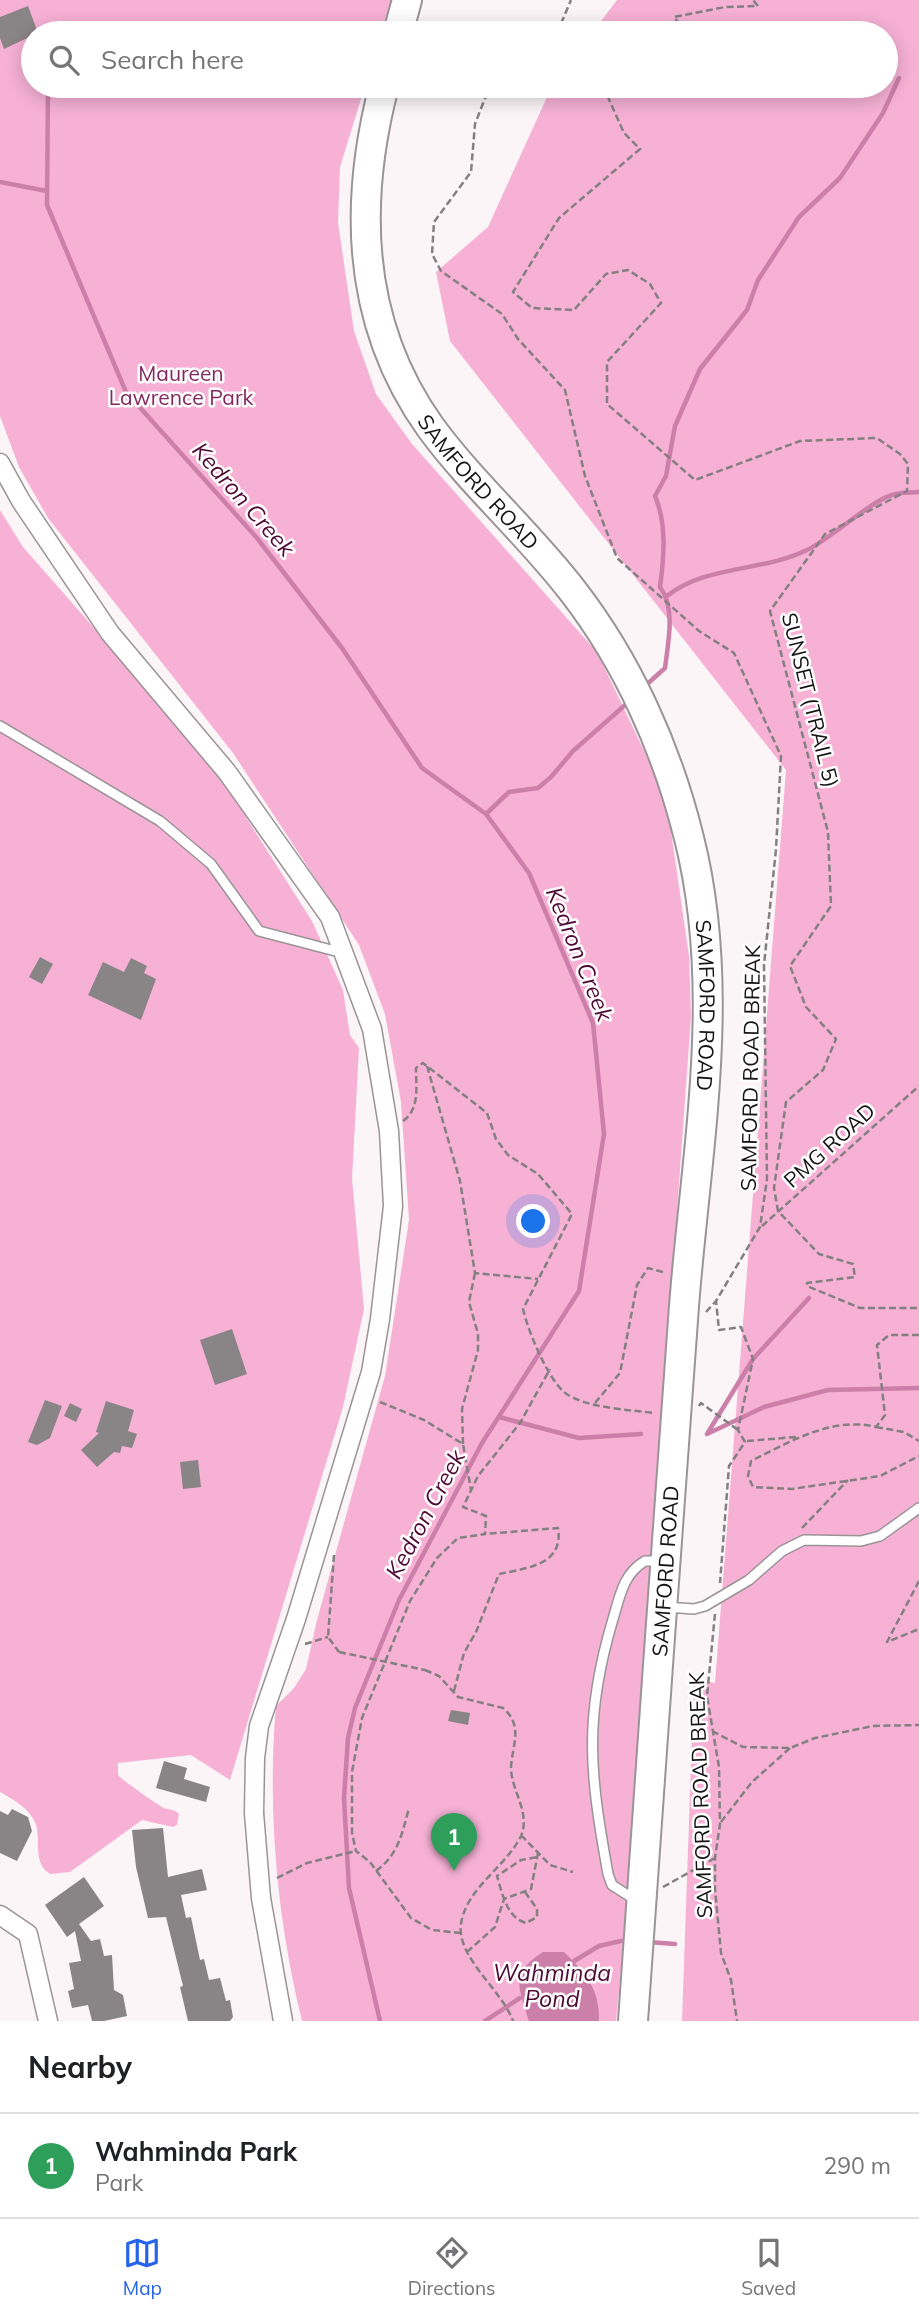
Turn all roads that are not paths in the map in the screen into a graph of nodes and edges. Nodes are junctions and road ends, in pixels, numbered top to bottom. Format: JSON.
{"nodes":[{"id":1,"x":407,"y":0,"type":"edge"},
{"id":2,"x":401,"y":21,"type":"edge"},
{"id":3,"x":382,"y":98,"type":"edge"},
{"id":4,"x":0,"y":463,"type":"edge"},
{"id":5,"x":0,"y":726,"type":"edge"},
{"id":6,"x":345,"y":954,"type":"junction"},
{"id":7,"x":919,"y":1508,"type":"edge"},
{"id":8,"x":666,"y":1561,"type":"junction"},
{"id":9,"x":663,"y":1606,"type":"junction"},
{"id":10,"x":641,"y":1902,"type":"junction"},
{"id":11,"x":0,"y":1915,"type":"edge"},
{"id":12,"x":48,"y":2021,"type":"edge"},
{"id":13,"x":283,"y":2021,"type":"edge"},
{"id":14,"x":633,"y":2021,"type":"edge"}],
"edges":[{"from":1,"to":2,"type":"main road"},
{"from":3,"to":8,"type":"main road","name":"SAMFORD ROAD"},
{"from":4,"to":6,"type":"street"},
{"from":5,"to":6,"type":"lane"},
{"from":6,"to":13,"type":"street"},
{"from":7,"to":9,"type":"lane"},
{"from":8,"to":9,"type":"main road","name":"SAMFORD ROAD"},
{"from":8,"to":10,"type":"lane"},
{"from":9,"to":10,"type":"main road","name":"SAMFORD ROAD"},
{"from":10,"to":14,"type":"main road","name":"SAMFORD ROAD"},
{"from":11,"to":12,"type":"street"}]}
